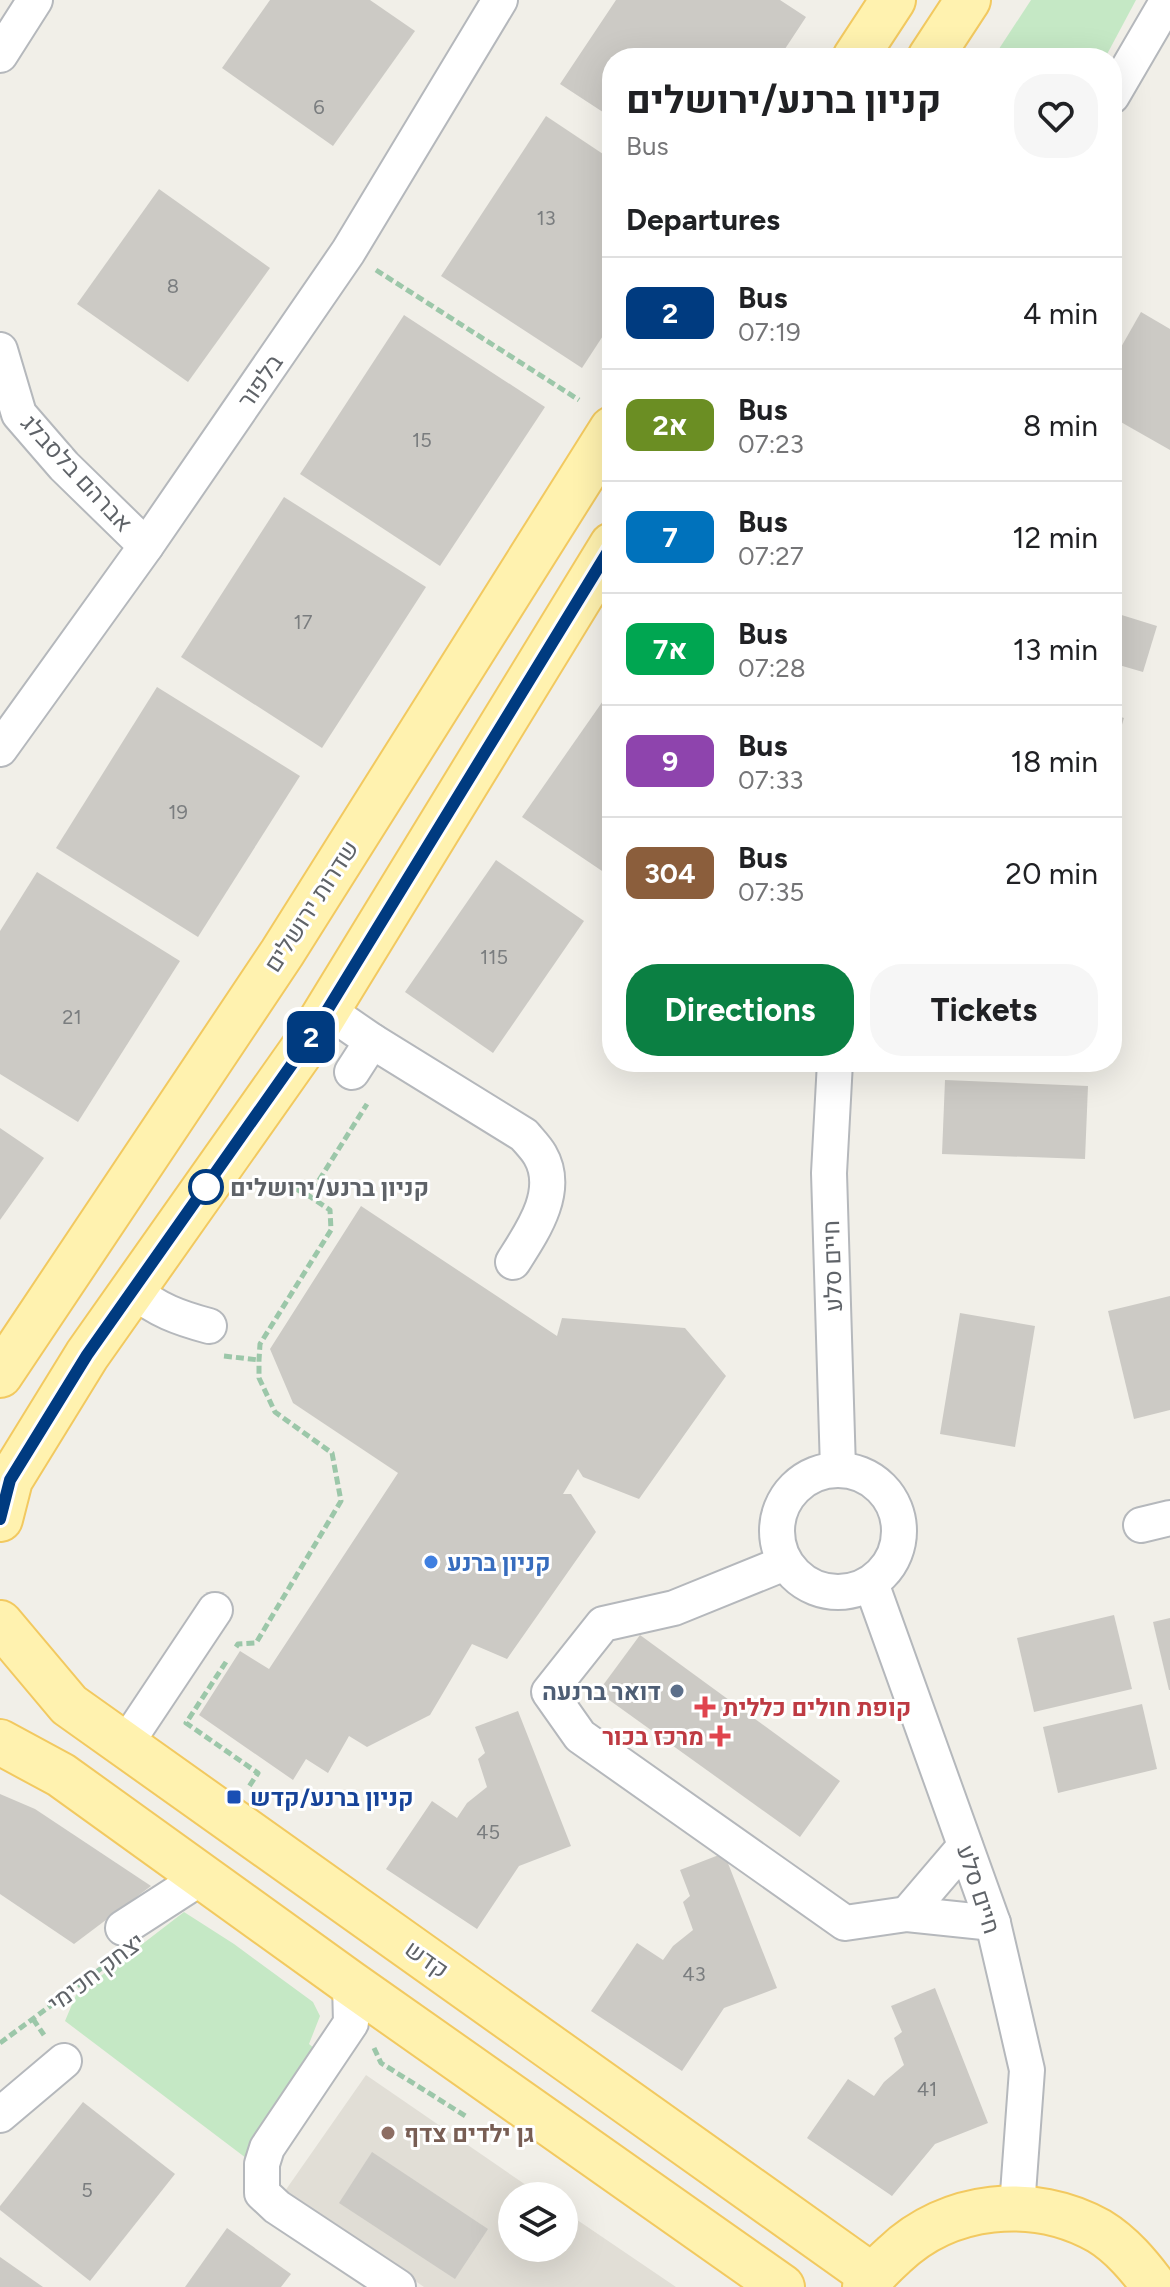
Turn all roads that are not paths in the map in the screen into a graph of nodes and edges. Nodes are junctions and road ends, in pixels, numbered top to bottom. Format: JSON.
{"nodes":[{"id":1,"x":35,"y":0,"type":"edge"},
{"id":2,"x":500,"y":0,"type":"edge"},
{"id":3,"x":893,"y":0,"type":"edge"},
{"id":4,"x":968,"y":0,"type":"edge"},
{"id":5,"x":1168,"y":0,"type":"edge"},
{"id":6,"x":862,"y":48,"type":"edge"},
{"id":7,"x":937,"y":48,"type":"edge"},
{"id":8,"x":0,"y":55,"type":"edge"},
{"id":9,"x":1122,"y":79,"type":"edge"},
{"id":10,"x":0,"y":350,"type":"edge"},
{"id":11,"x":602,"y":445,"type":"edge"},
{"id":12,"x":146,"y":546,"type":"junction"},
{"id":13,"x":602,"y":561,"type":"edge"},
{"id":14,"x":0,"y":749,"type":"edge"},
{"id":15,"x":327,"y":1010,"type":"junction"},
{"id":16,"x":372,"y":1041,"type":"junction"},
{"id":17,"x":834,"y":1072,"type":"edge"},
{"id":18,"x":362,"y":1084,"type":"road end"},
{"id":19,"x":513,"y":1262,"type":"dead end"},
{"id":20,"x":133,"y":1290,"type":"junction"},
{"id":21,"x":215,"y":1341,"type":"road end"},
{"id":22,"x":0,"y":1375,"type":"edge"},
{"id":23,"x":838,"y":1469,"type":"junction"},
{"id":24,"x":0,"y":1519,"type":"edge"},
{"id":25,"x":785,"y":1563,"type":"junction"},
{"id":26,"x":871,"y":1583,"type":"junction"},
{"id":27,"x":215,"y":1610,"type":"dead end"},
{"id":28,"x":0,"y":1623,"type":"edge"},
{"id":29,"x":0,"y":1742,"type":"edge"},
{"id":30,"x":125,"y":1745,"type":"junction"},
{"id":31,"x":965,"y":1846,"type":"junction"},
{"id":32,"x":202,"y":1877,"type":"junction"},
{"id":33,"x":907,"y":1914,"type":"junction"},
{"id":34,"x":993,"y":1923,"type":"junction"},
{"id":35,"x":120,"y":1942,"type":"road end"},
{"id":36,"x":350,"y":1983,"type":"junction"},
{"id":37,"x":64,"y":2061,"type":"dead end"},
{"id":38,"x":0,"y":2115,"type":"edge"},
{"id":39,"x":1017,"y":2207,"type":"junction"},
{"id":40,"x":868,"y":2282,"type":"edge"},
{"id":41,"x":398,"y":2287,"type":"edge"},
{"id":42,"x":782,"y":2287,"type":"edge"},
{"id":43,"x":1155,"y":2287,"type":"edge"}],
"edges":[{"from":1,"to":8,"type":"street"},
{"from":2,"to":12,"type":"street","name":"בלפור"},
{"from":3,"to":6,"type":"main road"},
{"from":4,"to":7,"type":"main road"},
{"from":5,"to":9,"type":"street"},
{"from":10,"to":12,"type":"street","name":"אברהם בלסבלג"},
{"from":11,"to":22,"type":"main road","name":"שדרות ירושלים"},
{"from":12,"to":14,"type":"street","name":"בלפור"},
{"from":13,"to":15,"type":"main road"},
{"from":15,"to":16,"type":"street"},
{"from":15,"to":20,"type":"main road"},
{"from":16,"to":18,"type":"street"},
{"from":16,"to":19,"type":"street"},
{"from":17,"to":23,"type":"street","name":"חיים סלע"},
{"from":20,"to":21,"type":"street"},
{"from":20,"to":24,"type":"main road"},
{"from":23,"to":25,"type":"street"},
{"from":23,"to":26,"type":"street"},
{"from":25,"to":26,"type":"street"},
{"from":25,"to":33,"type":"street"},
{"from":26,"to":31,"type":"street","name":"חיים סלע"},
{"from":27,"to":30,"type":"street"},
{"from":28,"to":30,"type":"main road","name":"קדש"},
{"from":29,"to":32,"type":"main road"},
{"from":30,"to":40,"type":"main road","name":"קדש"},
{"from":31,"to":33,"type":"street"},
{"from":31,"to":34,"type":"street","name":"חיים סלע"},
{"from":32,"to":35,"type":"street"},
{"from":32,"to":36,"type":"main road"},
{"from":33,"to":34,"type":"street"},
{"from":34,"to":39,"type":"street","name":"חיים סלע"},
{"from":36,"to":41,"type":"street"},
{"from":36,"to":42,"type":"main road"},
{"from":37,"to":38,"type":"street"},
{"from":39,"to":40,"type":"main road"},
{"from":39,"to":43,"type":"main road"}]}
